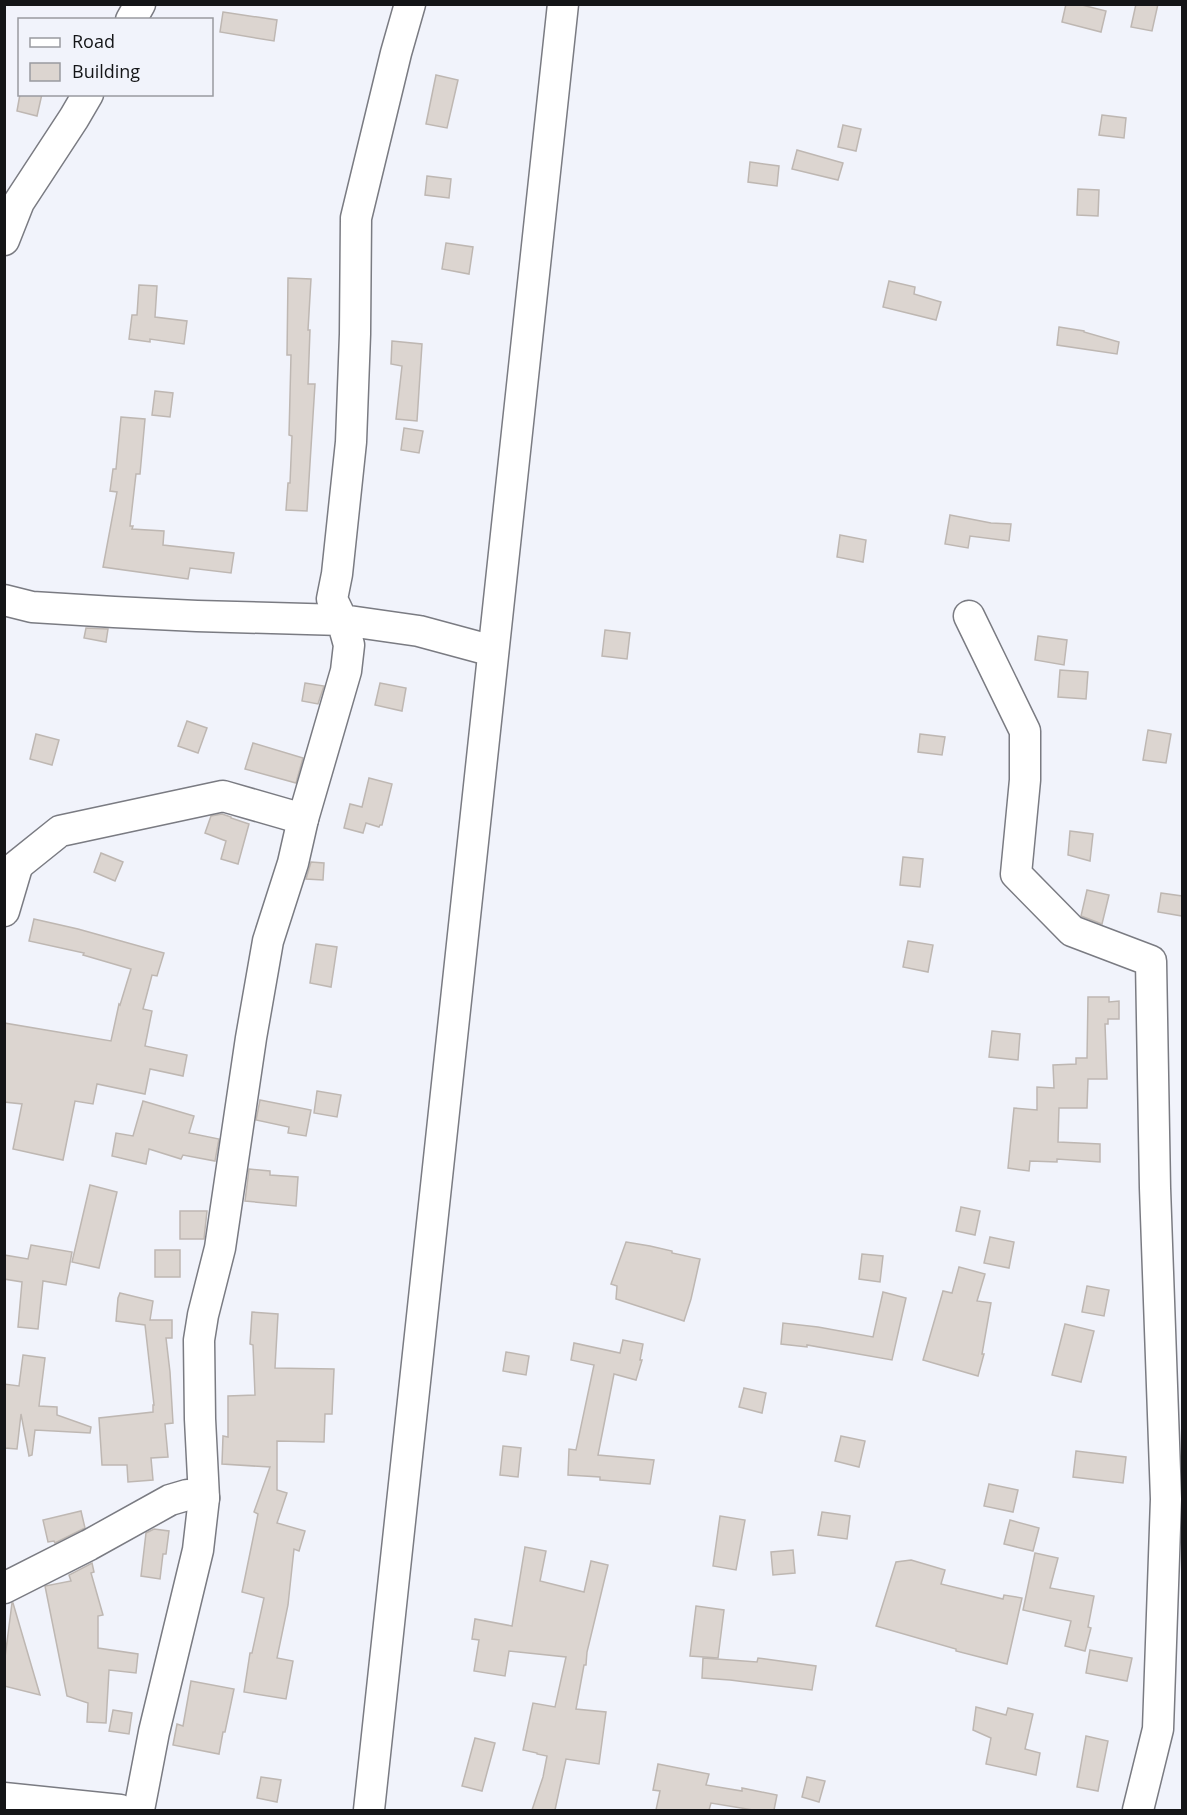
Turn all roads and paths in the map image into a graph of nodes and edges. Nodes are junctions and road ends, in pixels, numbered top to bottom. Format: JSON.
{"nodes":[{"id":1,"x":140,"y":4,"type":"edge"},
{"id":2,"x":410,"y":4,"type":"edge"},
{"id":3,"x":563,"y":4,"type":"edge"},
{"id":4,"x":132,"y":18,"type":"edge"},
{"id":5,"x":87,"y":96,"type":"edge"},
{"id":6,"x":4,"y":240,"type":"edge"},
{"id":7,"x":4,"y":600,"type":"edge"},
{"id":8,"x":969,"y":616,"type":"dead end"},
{"id":9,"x":342,"y":620,"type":"junction"},
{"id":10,"x":493,"y":651,"type":"junction"},
{"id":11,"x":303,"y":819,"type":"junction"},
{"id":12,"x":11,"y":871,"type":"edge"},
{"id":13,"x":4,"y":911,"type":"edge"},
{"id":14,"x":204,"y":1498,"type":"junction"},
{"id":15,"x":4,"y":1588,"type":"edge"},
{"id":16,"x":4,"y":1798,"type":"edge"},
{"id":17,"x":120,"y":1810,"type":"edge"},
{"id":18,"x":139,"y":1810,"type":"edge"},
{"id":19,"x":369,"y":1810,"type":"edge"},
{"id":20,"x":1138,"y":1810,"type":"edge"}],
"edges":[{"from":1,"to":4,"type":"street"},
{"from":2,"to":9,"type":"street"},
{"from":3,"to":10,"type":"street"},
{"from":5,"to":6,"type":"street"},
{"from":7,"to":9,"type":"street"},
{"from":8,"to":20,"type":"street"},
{"from":9,"to":10,"type":"street"},
{"from":9,"to":11,"type":"street"},
{"from":10,"to":19,"type":"street"},
{"from":11,"to":12,"type":"street"},
{"from":11,"to":14,"type":"street"},
{"from":12,"to":13,"type":"street"},
{"from":14,"to":15,"type":"street"},
{"from":14,"to":18,"type":"street"},
{"from":16,"to":17,"type":"street"}]}
